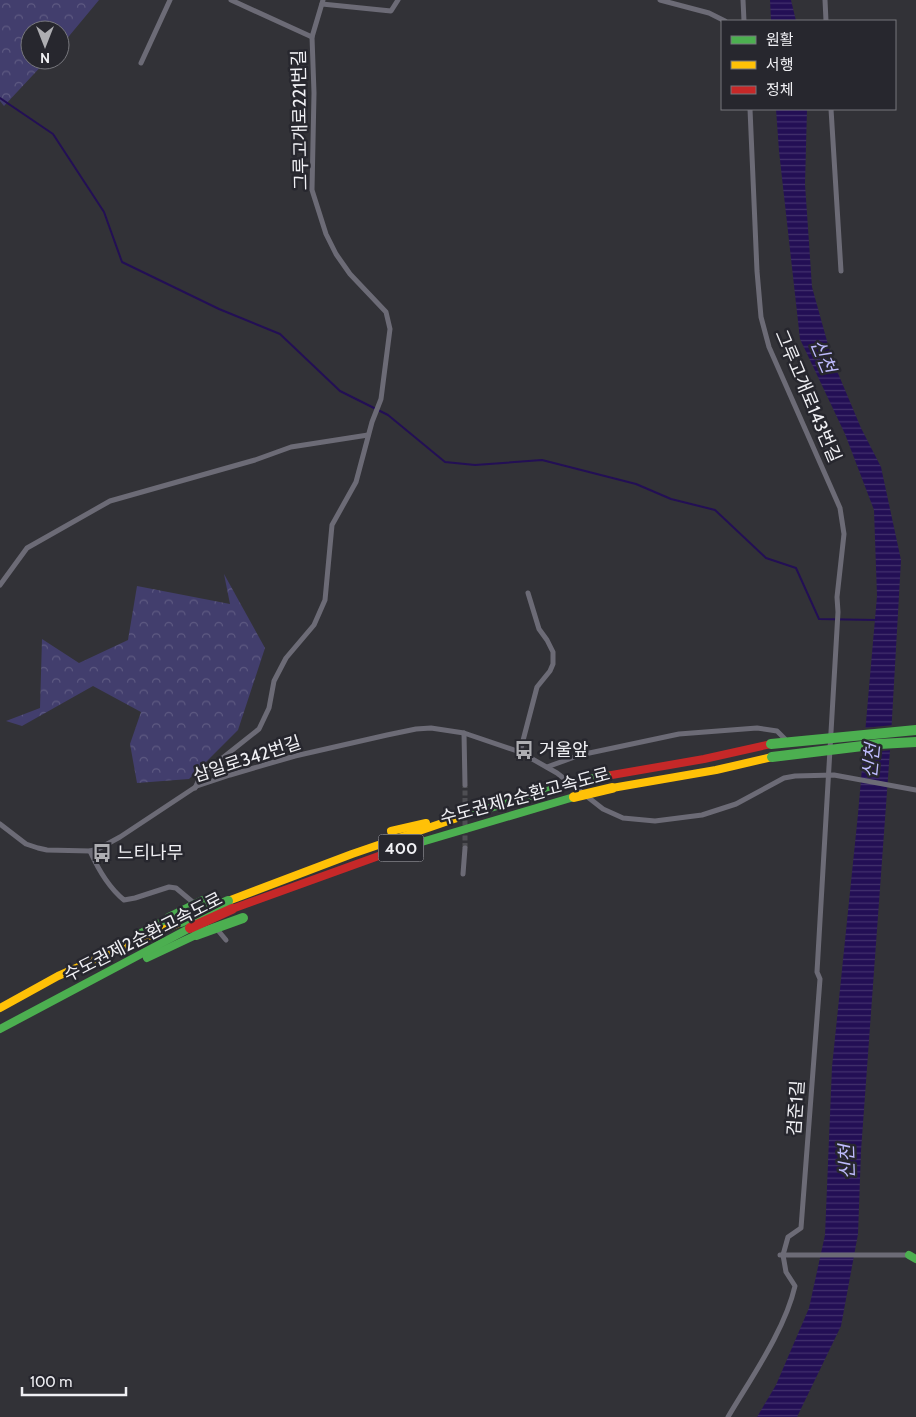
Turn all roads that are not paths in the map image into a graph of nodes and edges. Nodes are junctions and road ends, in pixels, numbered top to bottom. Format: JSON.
{"nodes":[{"id":1,"x":170,"y":0,"type":"edge"},
{"id":2,"x":231,"y":0,"type":"edge"},
{"id":3,"x":398,"y":0,"type":"edge"},
{"id":4,"x":660,"y":0,"type":"edge"},
{"id":5,"x":743,"y":0,"type":"edge"},
{"id":6,"x":825,"y":0,"type":"edge"},
{"id":7,"x":322,"y":2,"type":"edge"},
{"id":8,"x":723,"y":20,"type":"edge"},
{"id":9,"x":744,"y":20,"type":"edge"},
{"id":10,"x":826,"y":20,"type":"edge"},
{"id":11,"x":312,"y":37,"type":"junction"},
{"id":12,"x":141,"y":63,"type":"dead end"},
{"id":13,"x":750,"y":110,"type":"edge"},
{"id":14,"x":831,"y":110,"type":"edge"},
{"id":15,"x":841,"y":271,"type":"dead end"},
{"id":16,"x":368,"y":435,"type":"junction"},
{"id":17,"x":0,"y":585,"type":"edge"},
{"id":18,"x":528,"y":593,"type":"dead end"},
{"id":19,"x":916,"y":730,"type":"edge"},
{"id":20,"x":464,"y":733,"type":"junction"},
{"id":21,"x":784,"y":739,"type":"dead end"},
{"id":22,"x":916,"y":742,"type":"edge"},
{"id":23,"x":520,"y":752,"type":"junction"},
{"id":24,"x":548,"y":767,"type":"junction"},
{"id":25,"x":831,"y":775,"type":"junction"},
{"id":26,"x":465,"y":785,"type":"tunnel mouth"},
{"id":27,"x":195,"y":788,"type":"junction"},
{"id":28,"x":916,"y":790,"type":"edge"},
{"id":29,"x":512,"y":801,"type":"junction"},
{"id":30,"x":0,"y":824,"type":"edge"},
{"id":31,"x":468,"y":827,"type":"junction"},
{"id":32,"x":391,"y":831,"type":"dead end"},
{"id":33,"x":464,"y":848,"type":"tunnel mouth"},
{"id":34,"x":90,"y":851,"type":"junction"},
{"id":35,"x":367,"y":865,"type":"dead end"},
{"id":36,"x":463,"y":874,"type":"dead end"},
{"id":37,"x":203,"y":901,"type":"dead end"},
{"id":38,"x":230,"y":905,"type":"junction"},
{"id":39,"x":243,"y":918,"type":"dead end"},
{"id":40,"x":193,"y":932,"type":"junction"},
{"id":41,"x":226,"y":940,"type":"dead end"},
{"id":42,"x":58,"y":976,"type":"junction"},
{"id":43,"x":0,"y":1008,"type":"edge"},
{"id":44,"x":0,"y":1030,"type":"edge"},
{"id":45,"x":781,"y":1255,"type":"junction"},
{"id":46,"x":914,"y":1255,"type":"edge"},
{"id":47,"x":728,"y":1417,"type":"edge"}],
"edges":[{"from":1,"to":12,"type":"street"},
{"from":2,"to":11,"type":"street"},
{"from":3,"to":7,"type":"street"},
{"from":4,"to":8,"type":"street"},
{"from":5,"to":9,"type":"street"},
{"from":6,"to":10,"type":"street"},
{"from":7,"to":11,"type":"street","name":"그루고개로221번길"},
{"from":11,"to":16,"type":"street","name":"그루고개로221번길"},
{"from":13,"to":25,"type":"street","name":"그루고개로143번길"},
{"from":14,"to":15,"type":"street"},
{"from":16,"to":17,"type":"street"},
{"from":16,"to":27,"type":"street","name":"그루고개로221번길"},
{"from":18,"to":23,"type":"street"},
{"from":19,"to":29,"type":"highway","name":"수도권제2순환고속도로","number":"400","bridge":true},
{"from":20,"to":23,"type":"street","name":"삼일로342번길"},
{"from":20,"to":26,"type":"street"},
{"from":20,"to":27,"type":"street","name":"삼일로342번길"},
{"from":21,"to":24,"type":"street"},
{"from":22,"to":31,"type":"highway","name":"수도권제2순환고속도로","number":"400","bridge":true},
{"from":23,"to":24,"type":"street","name":"삼일로342번길"},
{"from":24,"to":25,"type":"street","name":"삼일로342번길"},
{"from":25,"to":28,"type":"street","name":"삼일로342번길"},
{"from":25,"to":45,"type":"street","name":"검준1길"},
{"from":27,"to":34,"type":"street","name":"삼일로342번길"},
{"from":29,"to":32,"type":"highway"},
{"from":29,"to":38,"type":"highway","name":"수도권제2순환고속도로","number":"400"},
{"from":30,"to":34,"type":"street","name":"삼일로342번길"},
{"from":31,"to":35,"type":"highway"},
{"from":31,"to":38,"type":"highway","name":"수도권제2순환고속도로","number":"400"},
{"from":33,"to":36,"type":"street"},
{"from":34,"to":41,"type":"street"},
{"from":37,"to":42,"type":"highway","bridge":true},
{"from":38,"to":40,"type":"highway","name":"수도권제2순환고속도로","number":"400","bridge":true},
{"from":38,"to":42,"type":"highway","name":"수도권제2순환고속도로","number":"400","bridge":true},
{"from":39,"to":40,"type":"highway","bridge":true},
{"from":40,"to":44,"type":"highway"},
{"from":42,"to":43,"type":"highway","name":"수도권제2순환고속도로","number":"400"},
{"from":45,"to":46,"type":"street"},
{"from":45,"to":47,"type":"street"}]}
